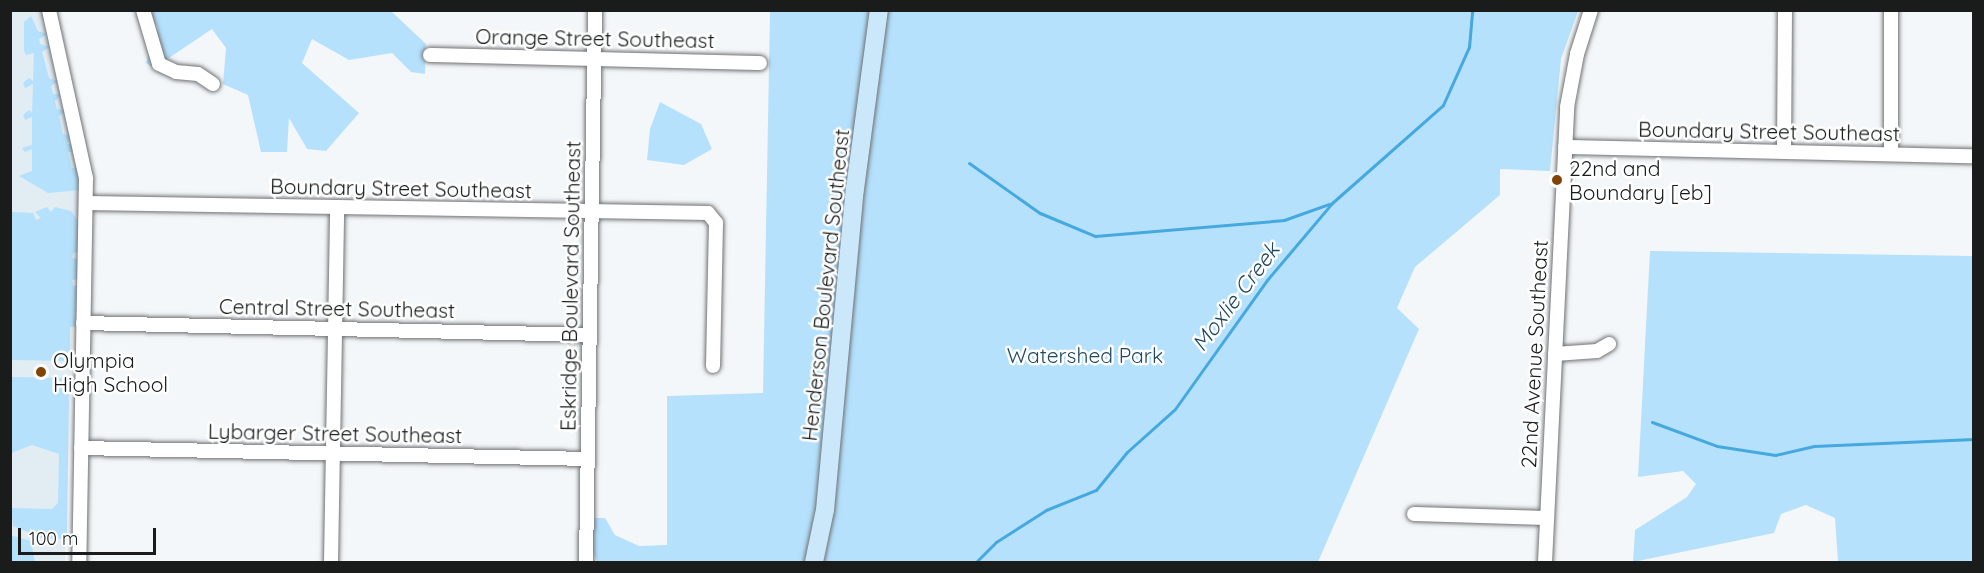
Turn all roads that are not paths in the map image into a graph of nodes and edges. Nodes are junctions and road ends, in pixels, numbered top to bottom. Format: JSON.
{"nodes":[{"id":1,"x":49,"y":10,"type":"edge"},
{"id":2,"x":143,"y":10,"type":"edge"},
{"id":3,"x":595,"y":10,"type":"edge"},
{"id":4,"x":879,"y":10,"type":"edge"},
{"id":5,"x":1591,"y":10,"type":"edge"},
{"id":6,"x":1785,"y":10,"type":"edge"},
{"id":7,"x":1891,"y":10,"type":"edge"},
{"id":8,"x":430,"y":55,"type":"dead end"},
{"id":9,"x":594,"y":58,"type":"junction"},
{"id":10,"x":760,"y":63,"type":"dead end"},
{"id":11,"x":213,"y":84,"type":"dead end"},
{"id":12,"x":1565,"y":147,"type":"junction"},
{"id":13,"x":1784,"y":152,"type":"junction"},
{"id":14,"x":1891,"y":154,"type":"junction"},
{"id":15,"x":1974,"y":156,"type":"edge"},
{"id":16,"x":86,"y":203,"type":"junction"},
{"id":17,"x":337,"y":207,"type":"junction"},
{"id":18,"x":592,"y":211,"type":"junction"},
{"id":19,"x":83,"y":323,"type":"junction"},
{"id":20,"x":334,"y":330,"type":"junction"},
{"id":21,"x":590,"y":335,"type":"junction"},
{"id":22,"x":1610,"y":344,"type":"dead end"},
{"id":23,"x":1555,"y":354,"type":"junction"},
{"id":24,"x":713,"y":366,"type":"dead end"},
{"id":25,"x":81,"y":448,"type":"junction"},
{"id":26,"x":332,"y":454,"type":"junction"},
{"id":27,"x":588,"y":459,"type":"junction"},
{"id":28,"x":1414,"y":514,"type":"dead end"},
{"id":29,"x":1547,"y":518,"type":"junction"},
{"id":30,"x":79,"y":562,"type":"edge"},
{"id":31,"x":331,"y":562,"type":"edge"},
{"id":32,"x":585,"y":562,"type":"edge"},
{"id":33,"x":814,"y":562,"type":"edge"},
{"id":34,"x":1545,"y":562,"type":"edge"}],
"edges":[{"from":1,"to":16,"type":"street"},
{"from":2,"to":11,"type":"street"},
{"from":3,"to":9,"type":"street","name":"Eskridge Boulevard Southeast"},
{"from":4,"to":33,"type":"main road","name":"Henderson Boulevard Southeast"},
{"from":5,"to":12,"type":"street","name":"22nd Avenue Southeast"},
{"from":6,"to":13,"type":"street"},
{"from":7,"to":14,"type":"street"},
{"from":8,"to":9,"type":"street","name":"Orange Street Southeast"},
{"from":9,"to":10,"type":"street","name":"Orange Street Southeast"},
{"from":9,"to":18,"type":"street","name":"Eskridge Boulevard Southeast"},
{"from":12,"to":13,"type":"street","name":"Boundary Street Southeast"},
{"from":12,"to":23,"type":"street","name":"22nd Avenue Southeast"},
{"from":13,"to":14,"type":"street","name":"Boundary Street Southeast"},
{"from":14,"to":15,"type":"street","name":"Boundary Street Southeast"},
{"from":16,"to":17,"type":"street","name":"Boundary Street Southeast"},
{"from":16,"to":19,"type":"street"},
{"from":17,"to":18,"type":"street","name":"Boundary Street Southeast"},
{"from":17,"to":20,"type":"street"},
{"from":18,"to":21,"type":"street","name":"Eskridge Boulevard Southeast"},
{"from":18,"to":24,"type":"street","name":"Boundary Street Southeast"},
{"from":19,"to":20,"type":"street","name":"Central Street Southeast"},
{"from":19,"to":25,"type":"street"},
{"from":20,"to":21,"type":"street","name":"Central Street Southeast"},
{"from":20,"to":26,"type":"street"},
{"from":21,"to":27,"type":"street","name":"Eskridge Boulevard Southeast"},
{"from":22,"to":23,"type":"street"},
{"from":23,"to":29,"type":"street","name":"22nd Avenue Southeast"},
{"from":25,"to":26,"type":"street","name":"Lybarger Street Southeast"},
{"from":25,"to":30,"type":"street"},
{"from":26,"to":27,"type":"street","name":"Lybarger Street Southeast"},
{"from":26,"to":31,"type":"street"},
{"from":27,"to":32,"type":"street","name":"Eskridge Boulevard Southeast"},
{"from":28,"to":29,"type":"street"},
{"from":29,"to":34,"type":"street","name":"22nd Avenue Southeast"}]}
